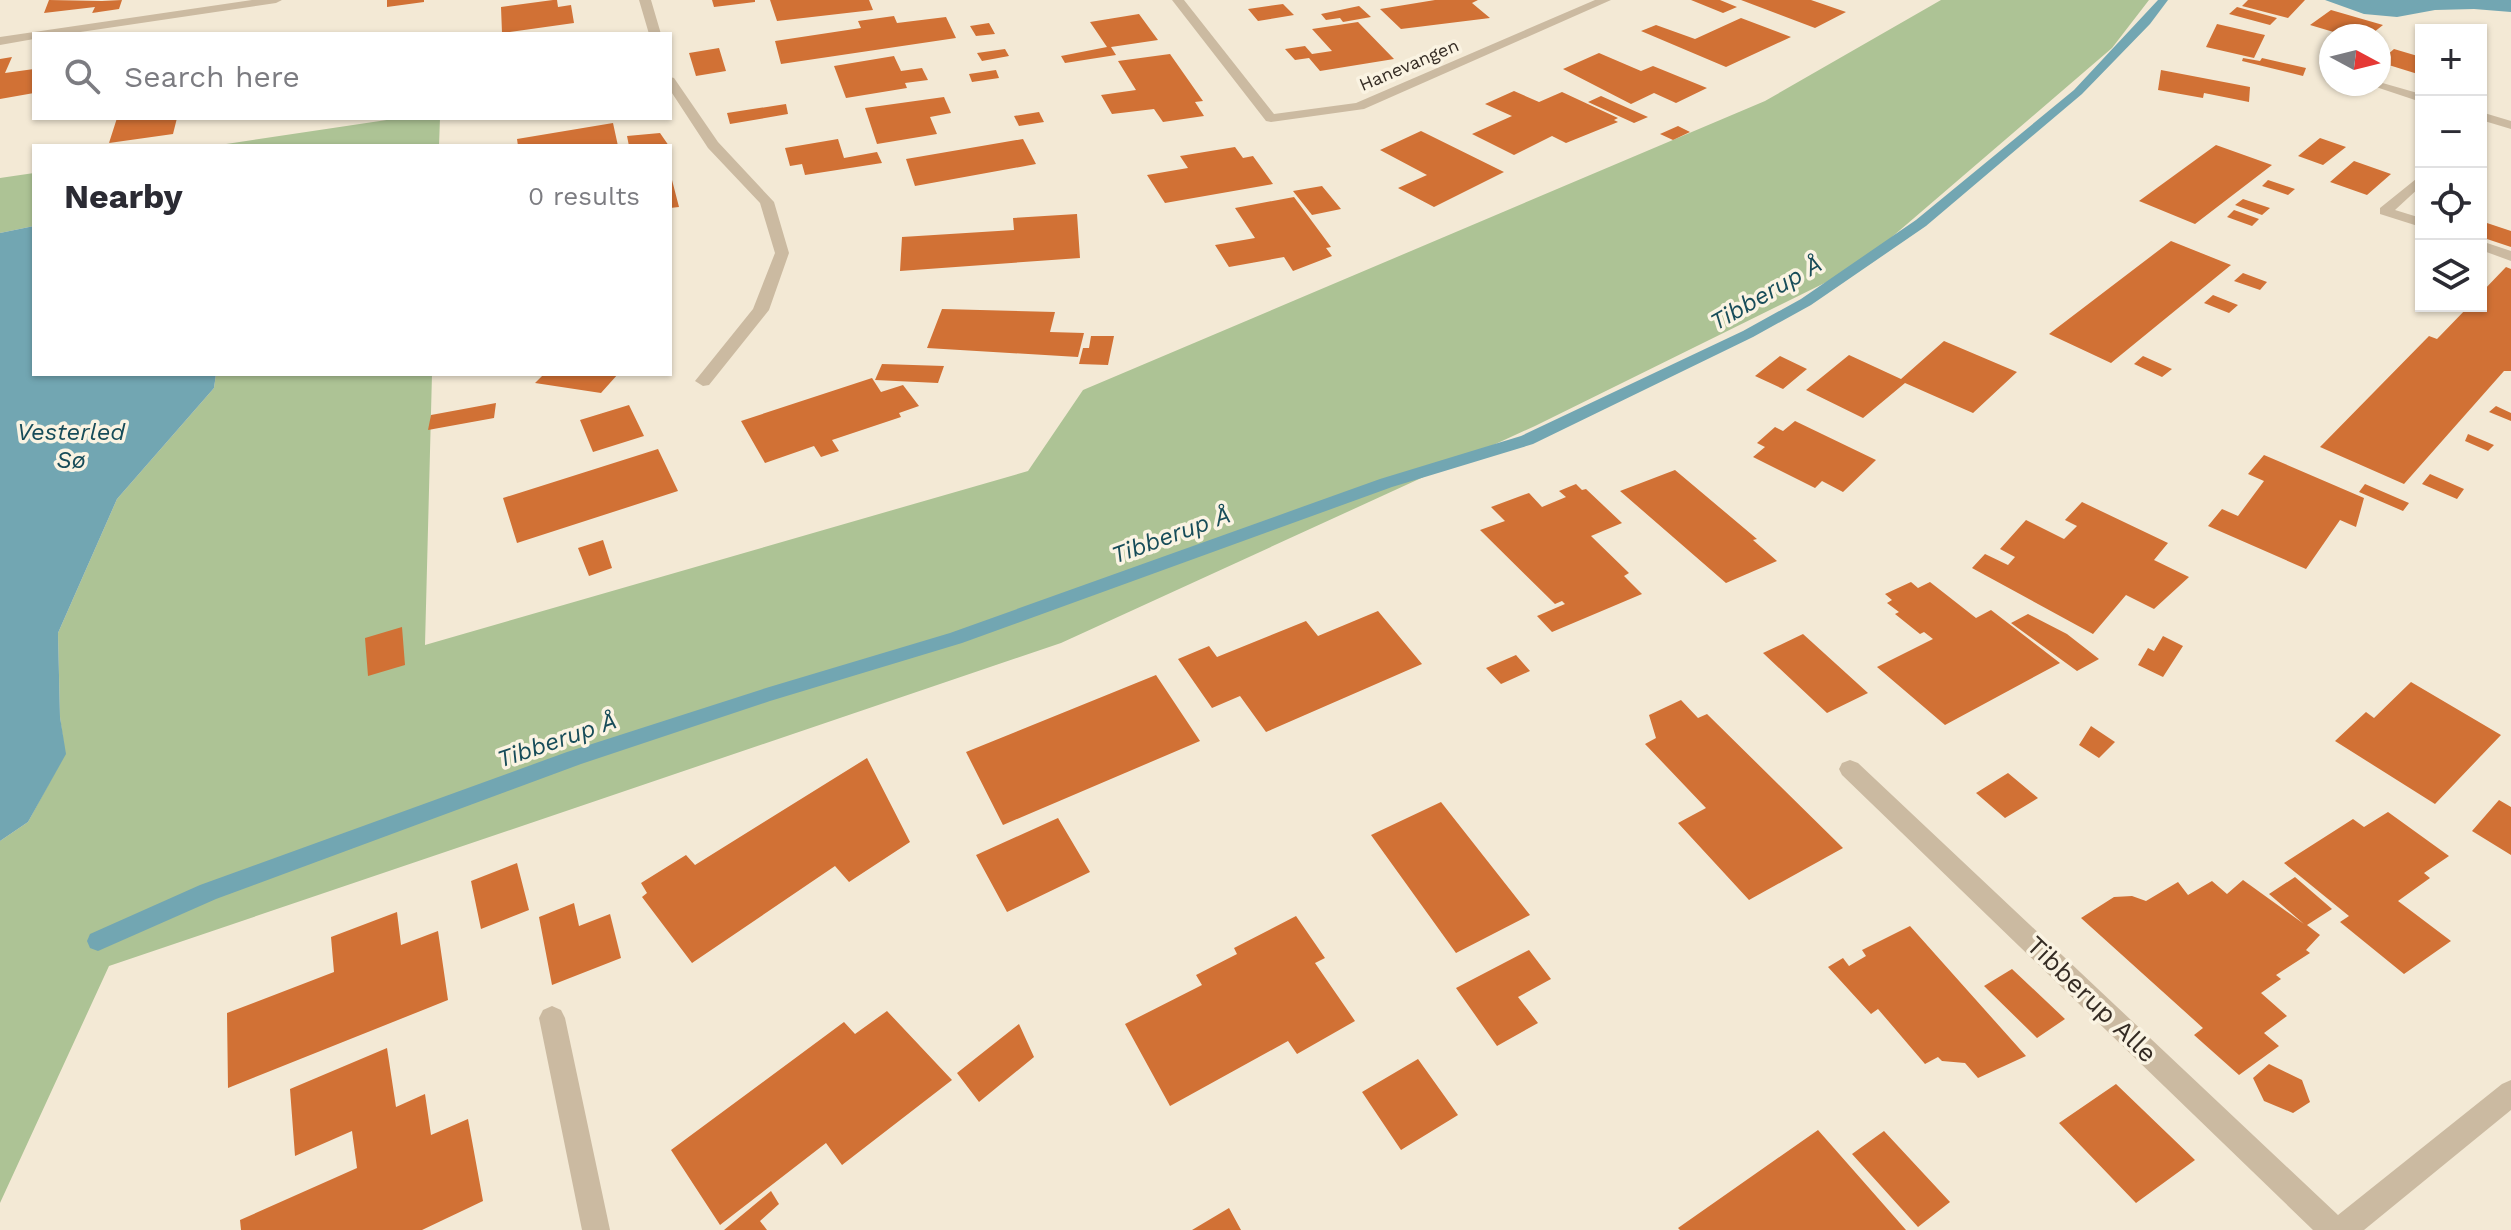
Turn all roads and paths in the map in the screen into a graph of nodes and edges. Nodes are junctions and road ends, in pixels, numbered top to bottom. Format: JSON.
{"nodes":[{"id":1,"x":276,"y":0,"type":"edge"},
{"id":2,"x":645,"y":0,"type":"edge"},
{"id":3,"x":1178,"y":0,"type":"edge"},
{"id":4,"x":1605,"y":0,"type":"edge"},
{"id":5,"x":56,"y":32,"type":"edge"},
{"id":6,"x":654,"y":32,"type":"edge"},
{"id":7,"x":32,"y":35,"type":"edge"},
{"id":8,"x":0,"y":41,"type":"edge"},
{"id":9,"x":672,"y":84,"type":"edge"},
{"id":10,"x":2391,"y":89,"type":"edge"},
{"id":11,"x":2415,"y":96,"type":"edge"},
{"id":12,"x":2487,"y":121,"type":"edge"},
{"id":13,"x":2511,"y":125,"type":"edge"},
{"id":14,"x":2415,"y":184,"type":"edge"},
{"id":15,"x":2415,"y":221,"type":"edge"},
{"id":16,"x":2487,"y":247,"type":"edge"},
{"id":17,"x":2511,"y":256,"type":"edge"},
{"id":18,"x":703,"y":381,"type":"dead end"},
{"id":19,"x":1850,"y":769,"type":"dead end"},
{"id":20,"x":552,"y":1018,"type":"dead end"},
{"id":21,"x":2511,"y":1093,"type":"edge"},
{"id":22,"x":596,"y":1230,"type":"edge"},
{"id":23,"x":2334,"y":1230,"type":"edge"},
{"id":24,"x":2342,"y":1230,"type":"edge"}],
"edges":[{"from":1,"to":5,"type":"street"},
{"from":2,"to":6,"type":"street"},
{"from":3,"to":4,"type":"street","name":"Hanevangen"},
{"from":7,"to":8,"type":"street"},
{"from":9,"to":18,"type":"street"},
{"from":10,"to":11,"type":"street"},
{"from":12,"to":13,"type":"street"},
{"from":14,"to":15,"type":"street"},
{"from":16,"to":17,"type":"street"},
{"from":19,"to":23,"type":"street","name":"Tibberup Alle"},
{"from":20,"to":22,"type":"street"},
{"from":21,"to":24,"type":"street"}]}
